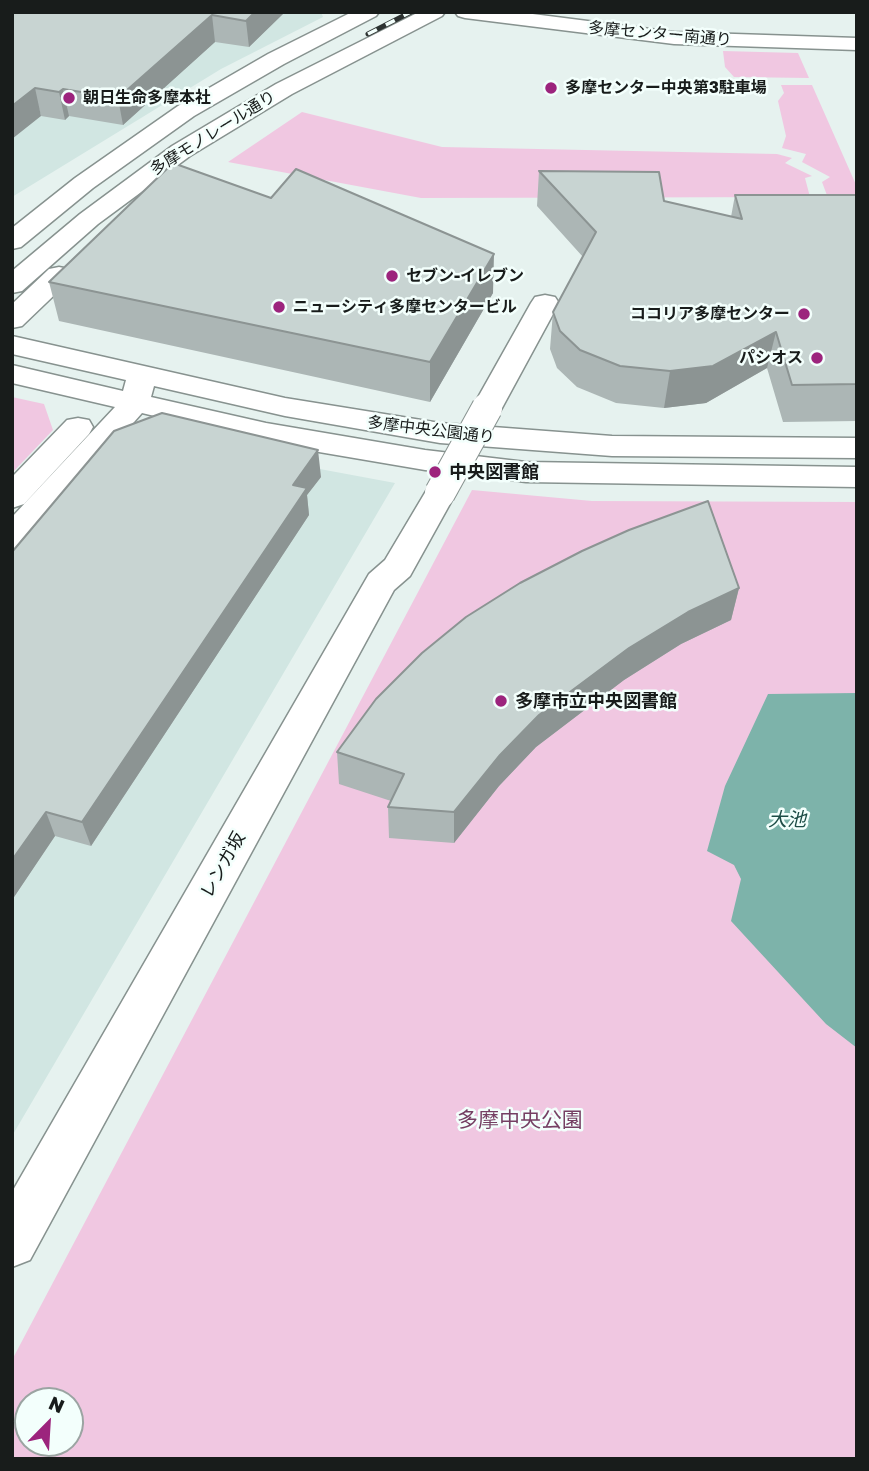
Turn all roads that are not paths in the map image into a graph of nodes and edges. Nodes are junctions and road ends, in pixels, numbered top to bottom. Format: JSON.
{"nodes":[{"id":1,"x":369,"y":12,"type":"edge"},
{"id":2,"x":435,"y":12,"type":"edge"},
{"id":3,"x":465,"y":12,"type":"edge"},
{"id":4,"x":563,"y":12,"type":"edge"},
{"id":5,"x":857,"y":30,"type":"edge"},
{"id":6,"x":857,"y":44,"type":"edge"},
{"id":7,"x":84,"y":183,"type":"junction"},
{"id":8,"x":122,"y":193,"type":"junction"},
{"id":9,"x":12,"y":220,"type":"edge"},
{"id":10,"x":12,"y":241,"type":"edge"},
{"id":11,"x":12,"y":285,"type":"edge"},
{"id":12,"x":545,"y":303,"type":"dead end"},
{"id":13,"x":12,"y":320,"type":"edge"},
{"id":14,"x":23,"y":347,"type":"edge"},
{"id":15,"x":12,"y":374,"type":"edge"},
{"id":16,"x":128,"y":391,"type":"junction"},
{"id":17,"x":857,"y":448,"type":"edge"},
{"id":18,"x":857,"y":477,"type":"edge"},
{"id":19,"x":12,"y":497,"type":"edge"},
{"id":20,"x":12,"y":538,"type":"edge"},
{"id":21,"x":12,"y":1242,"type":"edge"}],
"edges":[{"from":1,"to":7,"type":"street","name":"多摩モノレール通り"},
{"from":2,"to":8,"type":"street","name":"多摩モノレール通り"},
{"from":3,"to":6,"type":"street","name":"多摩センター南通り"},
{"from":4,"to":5,"type":"street","name":"多摩センター南通り"},
{"from":7,"to":9,"type":"street"},
{"from":7,"to":10,"type":"street","name":"多摩モノレール通り"},
{"from":8,"to":11,"type":"street","name":"多摩モノレール通り"},
{"from":8,"to":13,"type":"street"},
{"from":12,"to":21,"type":"street","name":"レンガ坂","bridge":true},
{"from":14,"to":16,"type":"street","name":"多摩中央公園通り"},
{"from":15,"to":16,"type":"street","name":"多摩中央公園通り"},
{"from":16,"to":17,"type":"street","name":"多摩中央公園通り"},
{"from":16,"to":18,"type":"street","name":"多摩中央公園通り"},
{"from":16,"to":19,"type":"street"},
{"from":16,"to":20,"type":"street"}]}
